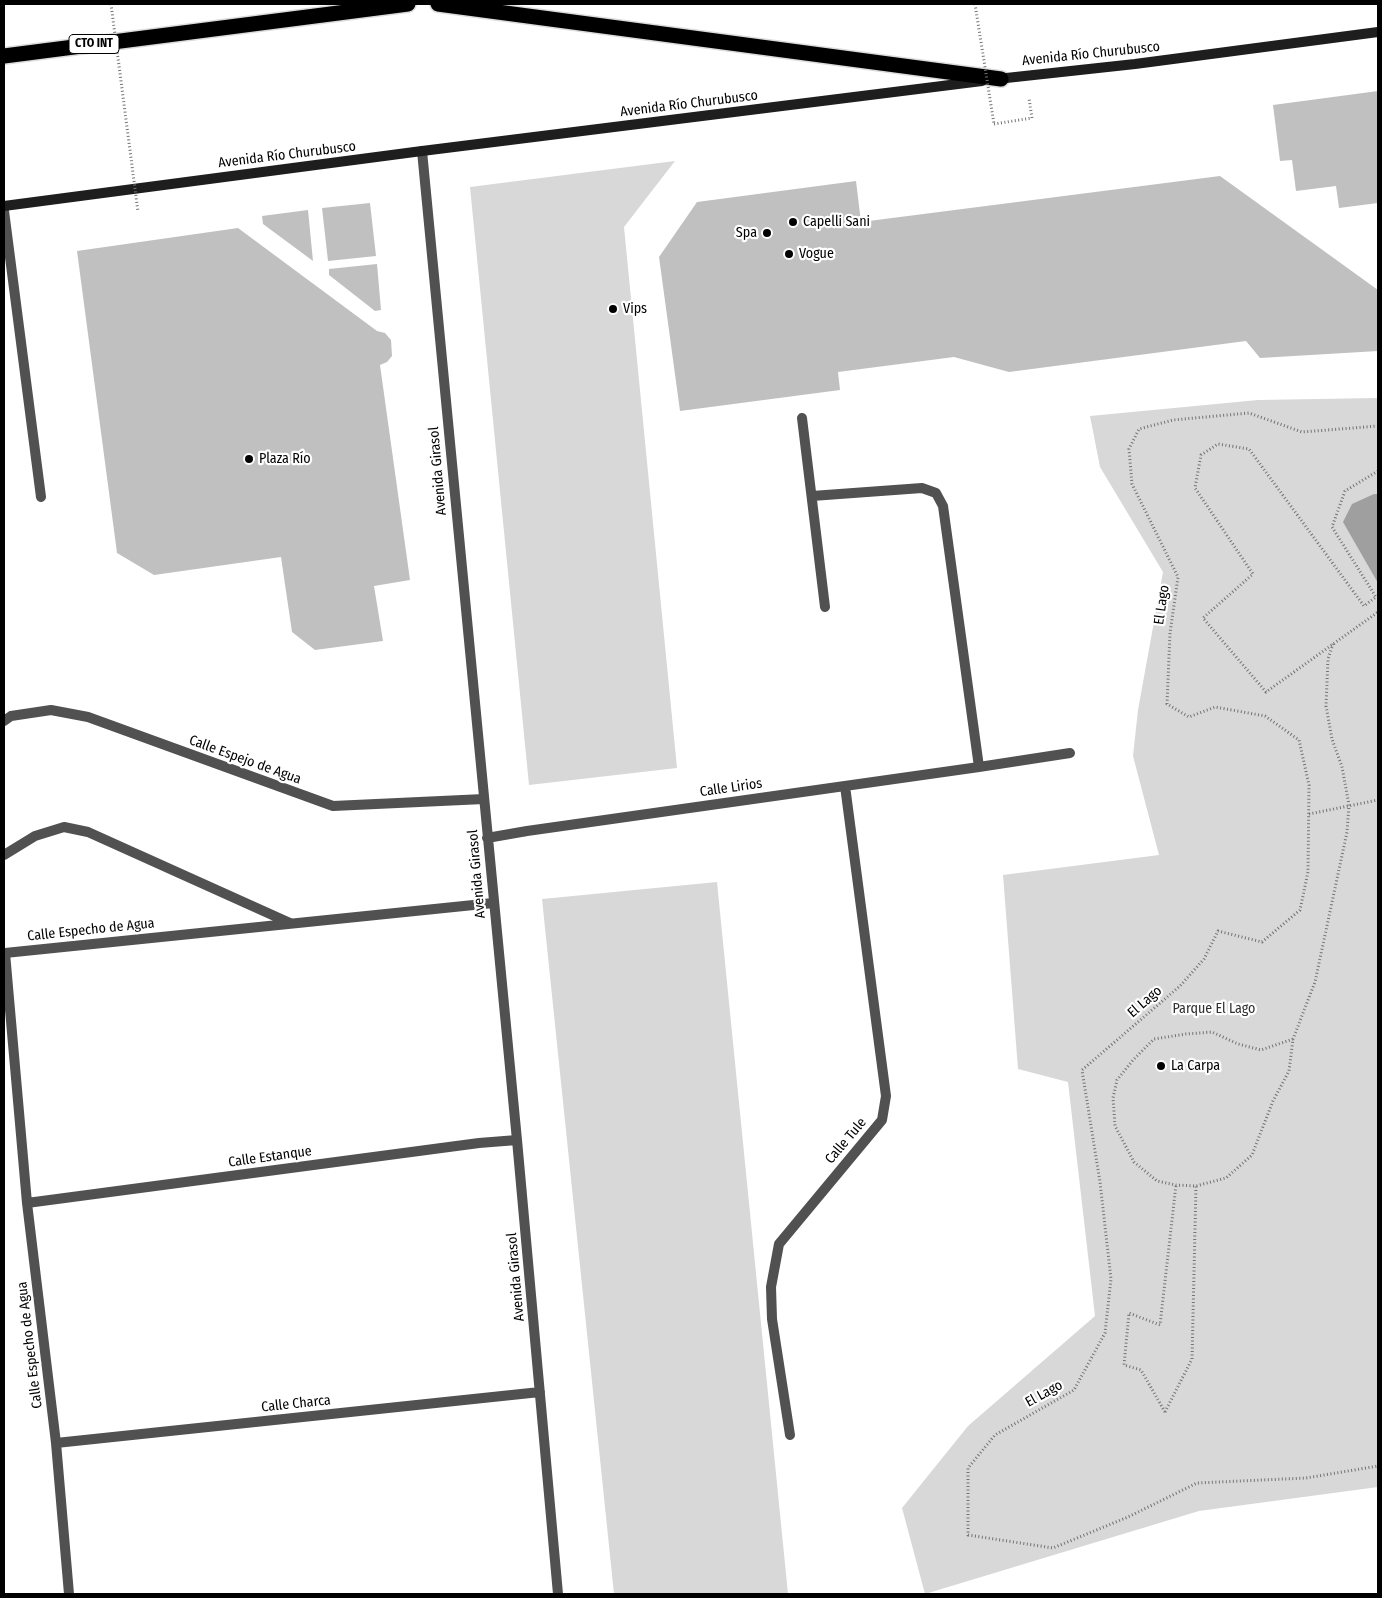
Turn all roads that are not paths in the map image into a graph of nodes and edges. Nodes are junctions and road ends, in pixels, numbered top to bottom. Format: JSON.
{"nodes":[{"id":1,"x":408,"y":4,"type":"edge"},
{"id":2,"x":438,"y":4,"type":"edge"},
{"id":3,"x":1378,"y":32,"type":"edge"},
{"id":4,"x":4,"y":56,"type":"edge"},
{"id":5,"x":1001,"y":78,"type":"junction"},
{"id":6,"x":422,"y":151,"type":"junction"},
{"id":7,"x":4,"y":206,"type":"edge"},
{"id":8,"x":4,"y":211,"type":"edge"},
{"id":9,"x":802,"y":418,"type":"dead end"},
{"id":10,"x":812,"y":496,"type":"junction"},
{"id":11,"x":41,"y":497,"type":"dead end"},
{"id":12,"x":824,"y":606,"type":"dead end"},
{"id":13,"x":4,"y":721,"type":"edge"},
{"id":14,"x":1070,"y":753,"type":"dead end"},
{"id":15,"x":979,"y":767,"type":"junction"},
{"id":16,"x":845,"y":786,"type":"junction"},
{"id":17,"x":484,"y":799,"type":"junction"},
{"id":18,"x":487,"y":838,"type":"junction"},
{"id":19,"x":4,"y":855,"type":"edge"},
{"id":20,"x":493,"y":903,"type":"junction"},
{"id":21,"x":291,"y":923,"type":"junction"},
{"id":22,"x":4,"y":953,"type":"edge"},
{"id":23,"x":517,"y":1140,"type":"junction"},
{"id":24,"x":27,"y":1203,"type":"junction"},
{"id":25,"x":540,"y":1392,"type":"junction"},
{"id":26,"x":790,"y":1434,"type":"dead end"},
{"id":27,"x":56,"y":1443,"type":"junction"},
{"id":28,"x":70,"y":1594,"type":"edge"},
{"id":29,"x":558,"y":1594,"type":"edge"}],
"edges":[{"from":1,"to":4,"type":"highway","number":"CTO INT"},
{"from":2,"to":5,"type":"highway"},
{"from":3,"to":5,"type":"main road","name":"Avenida Río Churubusco"},
{"from":5,"to":6,"type":"main road","name":"Avenida Río Churubusco"},
{"from":6,"to":7,"type":"main road","name":"Avenida Río Churubusco"},
{"from":6,"to":17,"type":"street","name":"Avenida Girasol"},
{"from":8,"to":11,"type":"street"},
{"from":9,"to":10,"type":"street"},
{"from":10,"to":12,"type":"street"},
{"from":10,"to":15,"type":"street"},
{"from":13,"to":17,"type":"street","name":"Calle Espejo de Agua"},
{"from":14,"to":15,"type":"street","name":"Calle Lirios"},
{"from":15,"to":16,"type":"street","name":"Calle Lirios"},
{"from":16,"to":18,"type":"street","name":"Calle Lirios"},
{"from":16,"to":26,"type":"street","name":"Calle Tule"},
{"from":17,"to":18,"type":"street","name":"Avenida Girasol"},
{"from":18,"to":20,"type":"street","name":"Avenida Girasol"},
{"from":19,"to":21,"type":"street"},
{"from":20,"to":21,"type":"street","name":"Calle Especho de Agua"},
{"from":20,"to":23,"type":"street","name":"Avenida Girasol"},
{"from":21,"to":22,"type":"street","name":"Calle Especho de Agua"},
{"from":22,"to":24,"type":"street","name":"Calle Especho de Agua"},
{"from":23,"to":24,"type":"street","name":"Calle Estanque"},
{"from":23,"to":25,"type":"street","name":"Avenida Girasol"},
{"from":24,"to":27,"type":"street","name":"Calle Especho de Agua"},
{"from":25,"to":27,"type":"street","name":"Calle Charca"},
{"from":25,"to":29,"type":"street","name":"Avenida Girasol"},
{"from":27,"to":28,"type":"street","name":"Calle Especho de Agua"}]}
